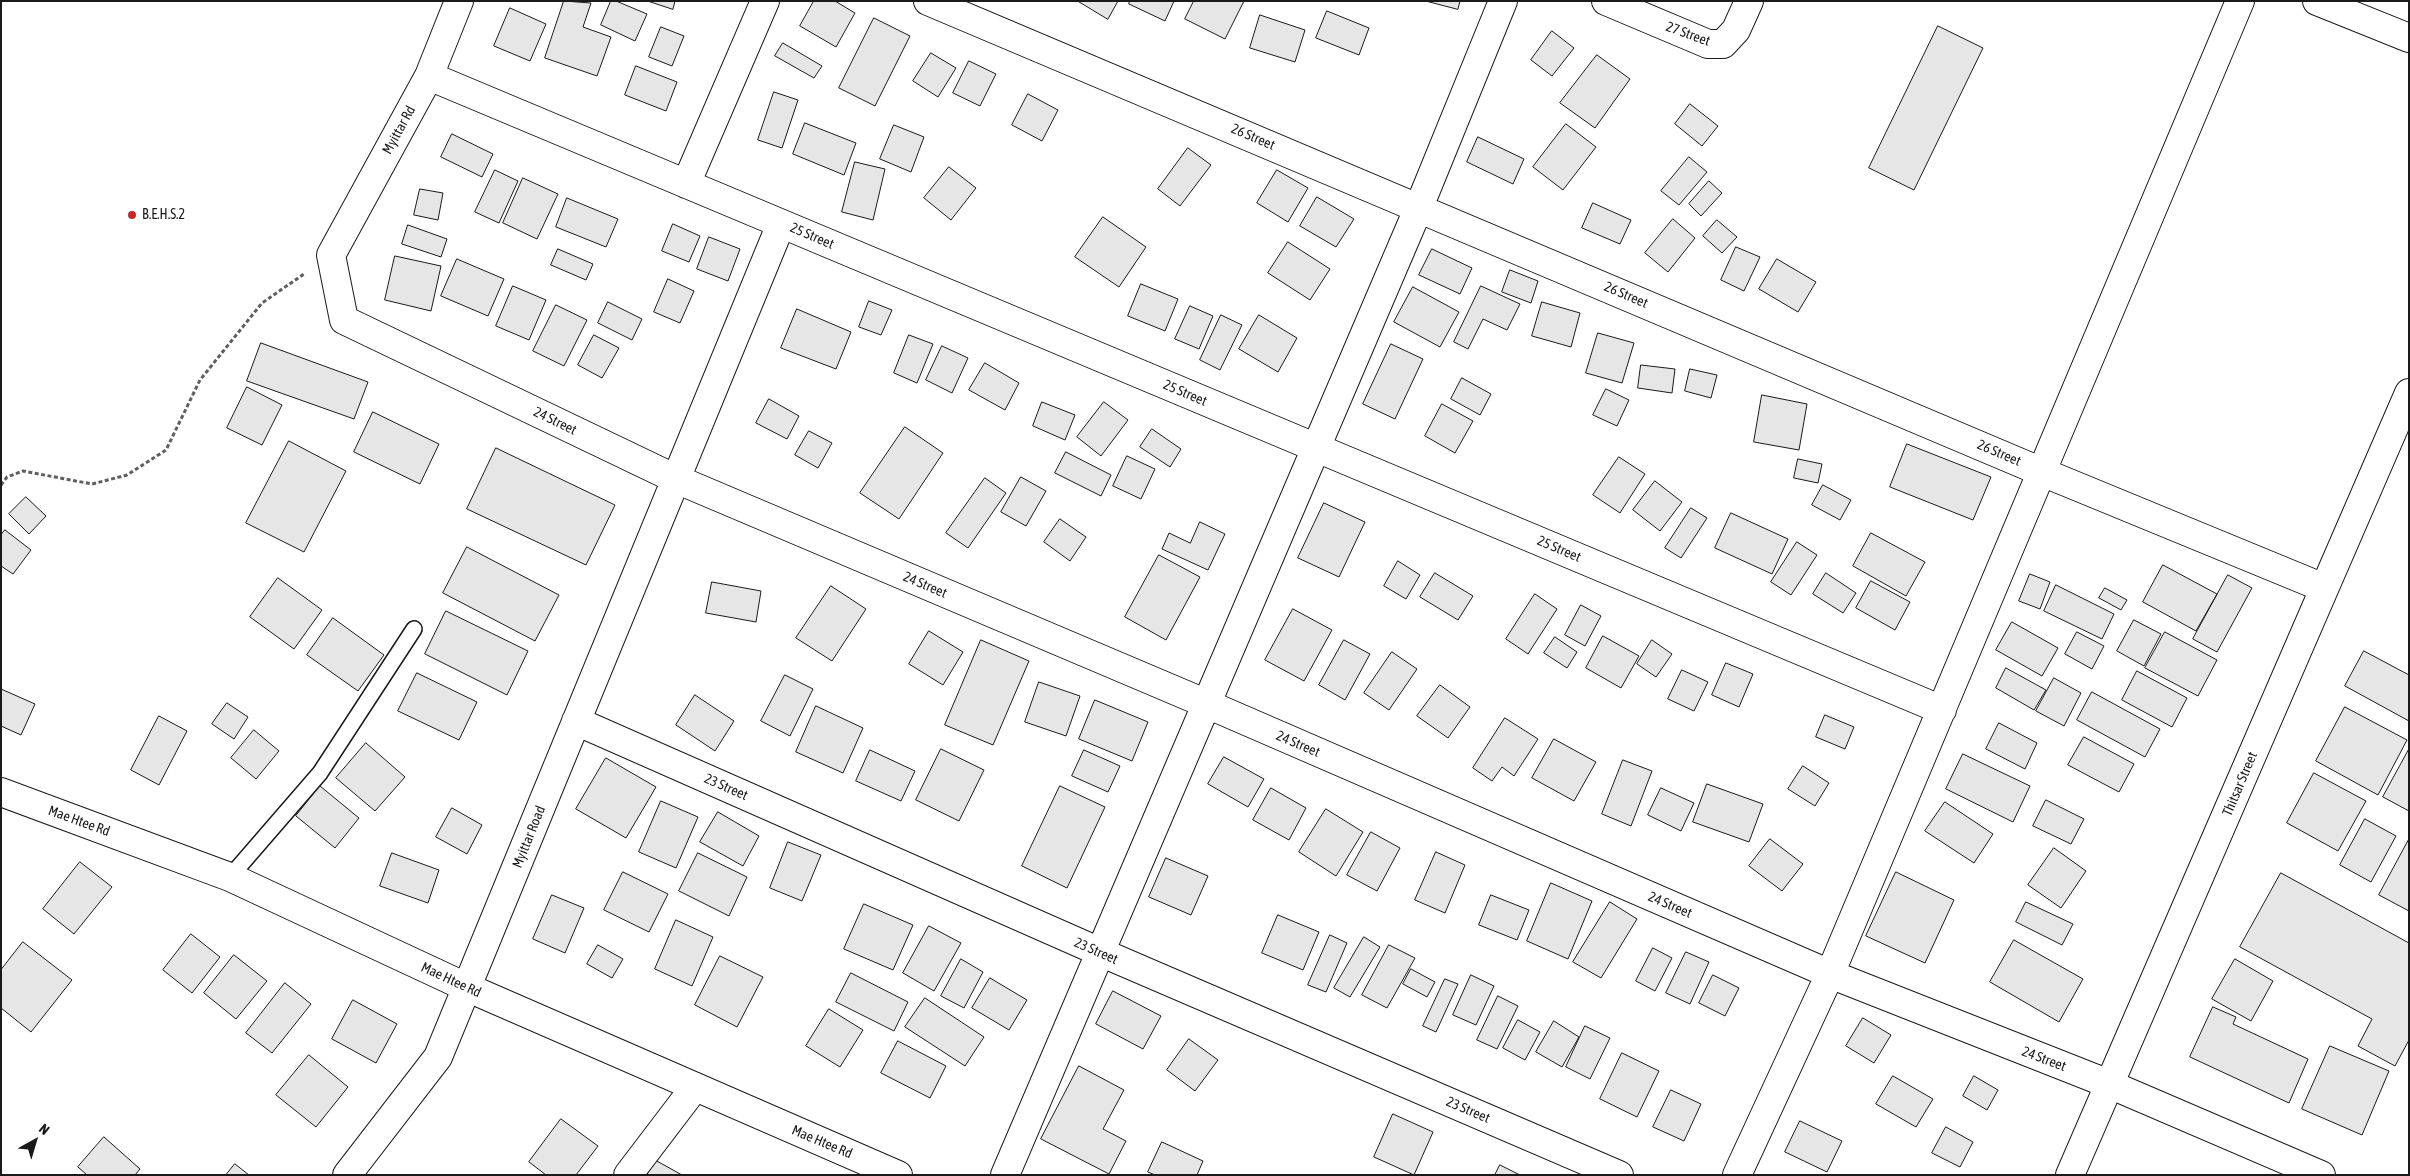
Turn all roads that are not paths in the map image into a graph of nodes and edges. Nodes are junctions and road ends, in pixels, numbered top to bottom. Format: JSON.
{"nodes":[{"id":1,"x":459,"y":1,"type":"edge"},
{"id":2,"x":765,"y":1,"type":"edge"},
{"id":3,"x":928,"y":1,"type":"edge"},
{"id":4,"x":1503,"y":1,"type":"edge"},
{"id":5,"x":1606,"y":1,"type":"edge"},
{"id":6,"x":1749,"y":1,"type":"edge"},
{"id":7,"x":2240,"y":1,"type":"edge"},
{"id":8,"x":2317,"y":1,"type":"edge"},
{"id":9,"x":2409,"y":38,"type":"edge"},
{"id":10,"x":429,"y":76,"type":"junction"},
{"id":11,"x":686,"y":184,"type":"junction"},
{"id":12,"x":1419,"y":207,"type":"junction"},
{"id":13,"x":781,"y":224,"type":"junction"},
{"id":14,"x":331,"y":255,"type":"joint"},
{"id":15,"x":2409,"y":393,"type":"edge"},
{"id":16,"x":1316,"y":448,"type":"junction"},
{"id":17,"x":2042,"y":472,"type":"junction"},
{"id":18,"x":676,"y":479,"type":"junction"},
{"id":19,"x":2324,"y":588,"type":"junction"},
{"id":20,"x":414,"y":628,"type":"dead end"},
{"id":21,"x":1206,"y":704,"type":"junction"},
{"id":22,"x":1942,"y":710,"type":"junction"},
{"id":23,"x":576,"y":721,"type":"junction"},
{"id":24,"x":1,"y":792,"type":"edge"},
{"id":25,"x":230,"y":877,"type":"junction"},
{"id":26,"x":1100,"y":952,"type":"junction"},
{"id":27,"x":1830,"y":974,"type":"junction"},
{"id":28,"x":466,"y":987,"type":"junction"},
{"id":29,"x":2109,"y":1084,"type":"junction"},
{"id":30,"x":695,"y":1087,"type":"junction"},
{"id":31,"x":346,"y":1175,"type":"edge"},
{"id":32,"x":628,"y":1175,"type":"edge"},
{"id":33,"x":898,"y":1175,"type":"edge"},
{"id":34,"x":1005,"y":1175,"type":"edge"},
{"id":35,"x":1619,"y":1175,"type":"edge"},
{"id":36,"x":1737,"y":1175,"type":"edge"},
{"id":37,"x":2070,"y":1175,"type":"edge"},
{"id":38,"x":2321,"y":1175,"type":"edge"}],
"edges":[{"from":1,"to":10,"type":"street","name":"Myittar Rd"},
{"from":2,"to":11,"type":"street"},
{"from":3,"to":12,"type":"street","name":"26 Street"},
{"from":4,"to":12,"type":"street"},
{"from":5,"to":6,"type":"street","name":"27 Street"},
{"from":7,"to":17,"type":"street"},
{"from":8,"to":9,"type":"street"},
{"from":10,"to":11,"type":"street","name":"25 Street"},
{"from":10,"to":14,"type":"street","name":"Myittar Rd"},
{"from":11,"to":13,"type":"street","name":"25 Street"},
{"from":12,"to":16,"type":"street"},
{"from":12,"to":17,"type":"street","name":"26 Street"},
{"from":13,"to":16,"type":"street","name":"25 Street"},
{"from":13,"to":18,"type":"street","name":"Myittar Road"},
{"from":14,"to":18,"type":"street","name":"24 Street"},
{"from":15,"to":19,"type":"street","name":"Thitsar Street"},
{"from":16,"to":21,"type":"street"},
{"from":16,"to":22,"type":"street","name":"25 Street"},
{"from":17,"to":19,"type":"street","name":"26 Street"},
{"from":17,"to":22,"type":"street"},
{"from":18,"to":21,"type":"street","name":"24 Street"},
{"from":18,"to":23,"type":"street","name":"Myittar Road"},
{"from":19,"to":29,"type":"street","name":"Thitsar Street"},
{"from":20,"to":25,"type":"lane"},
{"from":21,"to":26,"type":"street"},
{"from":21,"to":27,"type":"street","name":"24 Street"},
{"from":22,"to":27,"type":"street"},
{"from":23,"to":26,"type":"street","name":"23 Street"},
{"from":23,"to":28,"type":"street","name":"Myittar Road"},
{"from":24,"to":25,"type":"street","name":"Mae Htee Rd"},
{"from":25,"to":28,"type":"street","name":"Mae Htee Rd"},
{"from":26,"to":34,"type":"street"},
{"from":26,"to":35,"type":"street","name":"23 Street"},
{"from":27,"to":29,"type":"street","name":"24 Street"},
{"from":27,"to":36,"type":"street"},
{"from":28,"to":30,"type":"street","name":"Mae Htee Rd"},
{"from":28,"to":31,"type":"street","name":"Myittar Road"},
{"from":29,"to":37,"type":"street","name":"Thitsar Street"},
{"from":29,"to":38,"type":"street","name":"24 Street"},
{"from":30,"to":32,"type":"street"},
{"from":30,"to":33,"type":"street","name":"Mae Htee Rd"}]}
